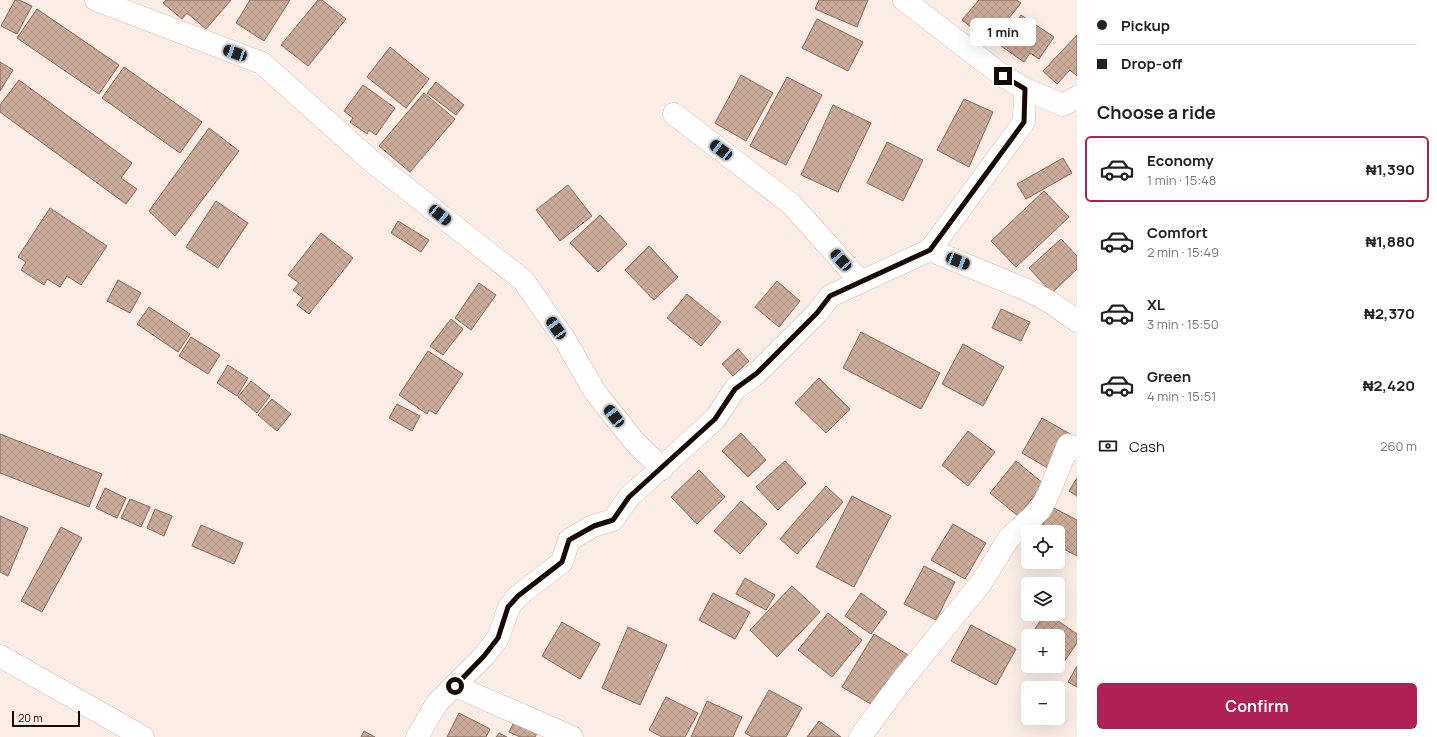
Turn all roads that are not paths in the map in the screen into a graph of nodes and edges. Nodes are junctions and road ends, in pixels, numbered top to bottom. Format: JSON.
{"nodes":[{"id":1,"x":96,"y":0,"type":"edge"},
{"id":2,"x":904,"y":0,"type":"edge"},
{"id":3,"x":1025,"y":89,"type":"junction"},
{"id":4,"x":1077,"y":97,"type":"edge"},
{"id":5,"x":674,"y":114,"type":"dead end"},
{"id":6,"x":930,"y":250,"type":"junction"},
{"id":7,"x":861,"y":282,"type":"junction"},
{"id":8,"x":1077,"y":321,"type":"edge"},
{"id":9,"x":1077,"y":448,"type":"edge"},
{"id":10,"x":662,"y":469,"type":"junction"},
{"id":11,"x":0,"y":656,"type":"edge"},
{"id":12,"x":455,"y":686,"type":"junction"},
{"id":13,"x":143,"y":737,"type":"edge"},
{"id":14,"x":417,"y":737,"type":"edge"},
{"id":15,"x":572,"y":737,"type":"edge"},
{"id":16,"x":860,"y":737,"type":"edge"}],
"edges":[{"from":1,"to":10,"type":"street"},
{"from":2,"to":3,"type":"street"},
{"from":3,"to":4,"type":"street"},
{"from":3,"to":6,"type":"street"},
{"from":5,"to":7,"type":"street"},
{"from":6,"to":7,"type":"street"},
{"from":6,"to":8,"type":"street"},
{"from":7,"to":10,"type":"street"},
{"from":9,"to":16,"type":"street"},
{"from":10,"to":12,"type":"street"},
{"from":11,"to":13,"type":"street"},
{"from":12,"to":14,"type":"street"},
{"from":12,"to":15,"type":"street"}]}
